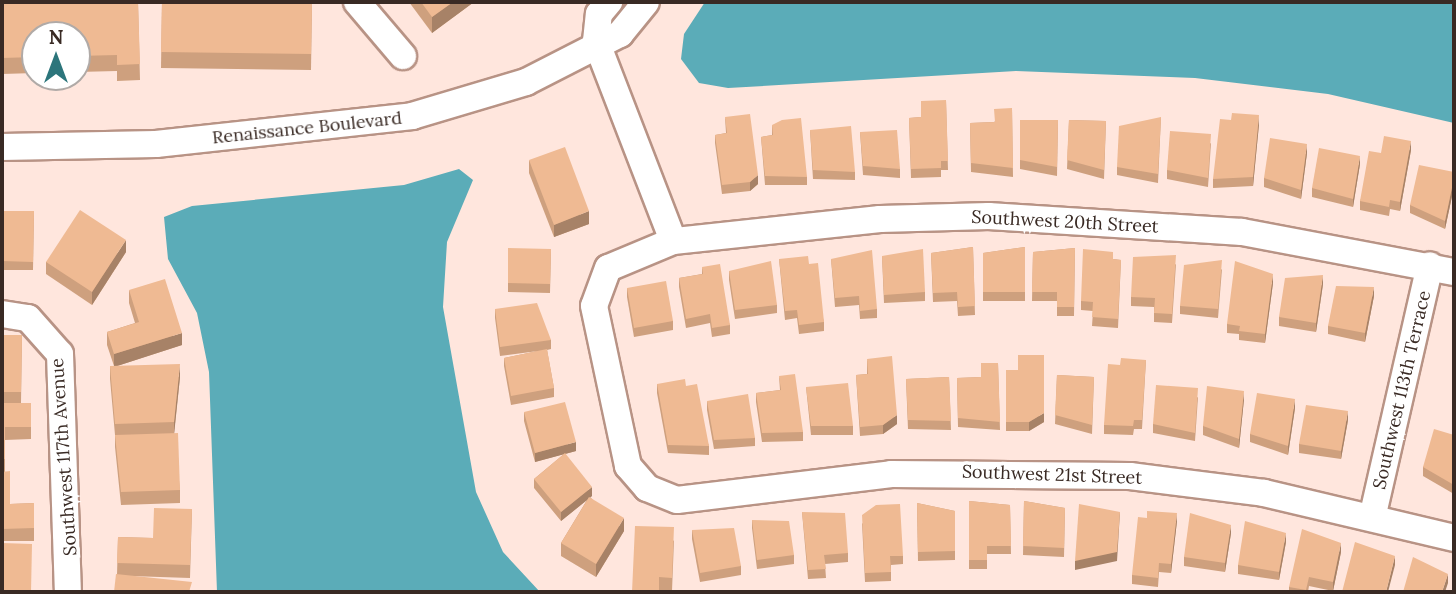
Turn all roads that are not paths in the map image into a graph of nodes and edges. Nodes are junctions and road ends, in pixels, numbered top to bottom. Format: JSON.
{"nodes":[{"id":1,"x":357,"y":2,"type":"edge"},
{"id":2,"x":609,"y":2,"type":"edge"},
{"id":3,"x":646,"y":2,"type":"edge"},
{"id":4,"x":596,"y":41,"type":"junction"},
{"id":5,"x":403,"y":56,"type":"dead end"},
{"id":6,"x":2,"y":147,"type":"edge"},
{"id":7,"x":673,"y":241,"type":"junction"},
{"id":8,"x":1442,"y":269,"type":"edge"},
{"id":9,"x":2,"y":314,"type":"edge"},
{"id":10,"x":647,"y":488,"type":"joint"},
{"id":11,"x":1373,"y":514,"type":"junction"},
{"id":12,"x":1454,"y":538,"type":"edge"},
{"id":13,"x":68,"y":592,"type":"edge"}],
"edges":[{"from":1,"to":5,"type":"street"},
{"from":2,"to":4,"type":"street"},
{"from":3,"to":4,"type":"street","name":"Renaissance Boulevard"},
{"from":4,"to":6,"type":"street","name":"Renaissance Boulevard"},
{"from":4,"to":7,"type":"street"},
{"from":7,"to":8,"type":"street","name":"Southwest 20th Street"},
{"from":7,"to":10,"type":"street","name":"Southwest 20th Street"},
{"from":8,"to":11,"type":"street","name":"Southwest 113th Terrace"},
{"from":9,"to":13,"type":"street","name":"Southwest 117th Avenue"},
{"from":10,"to":11,"type":"street","name":"Southwest 21st Street"},
{"from":11,"to":12,"type":"street","name":"Southwest 21st Street"}]}
